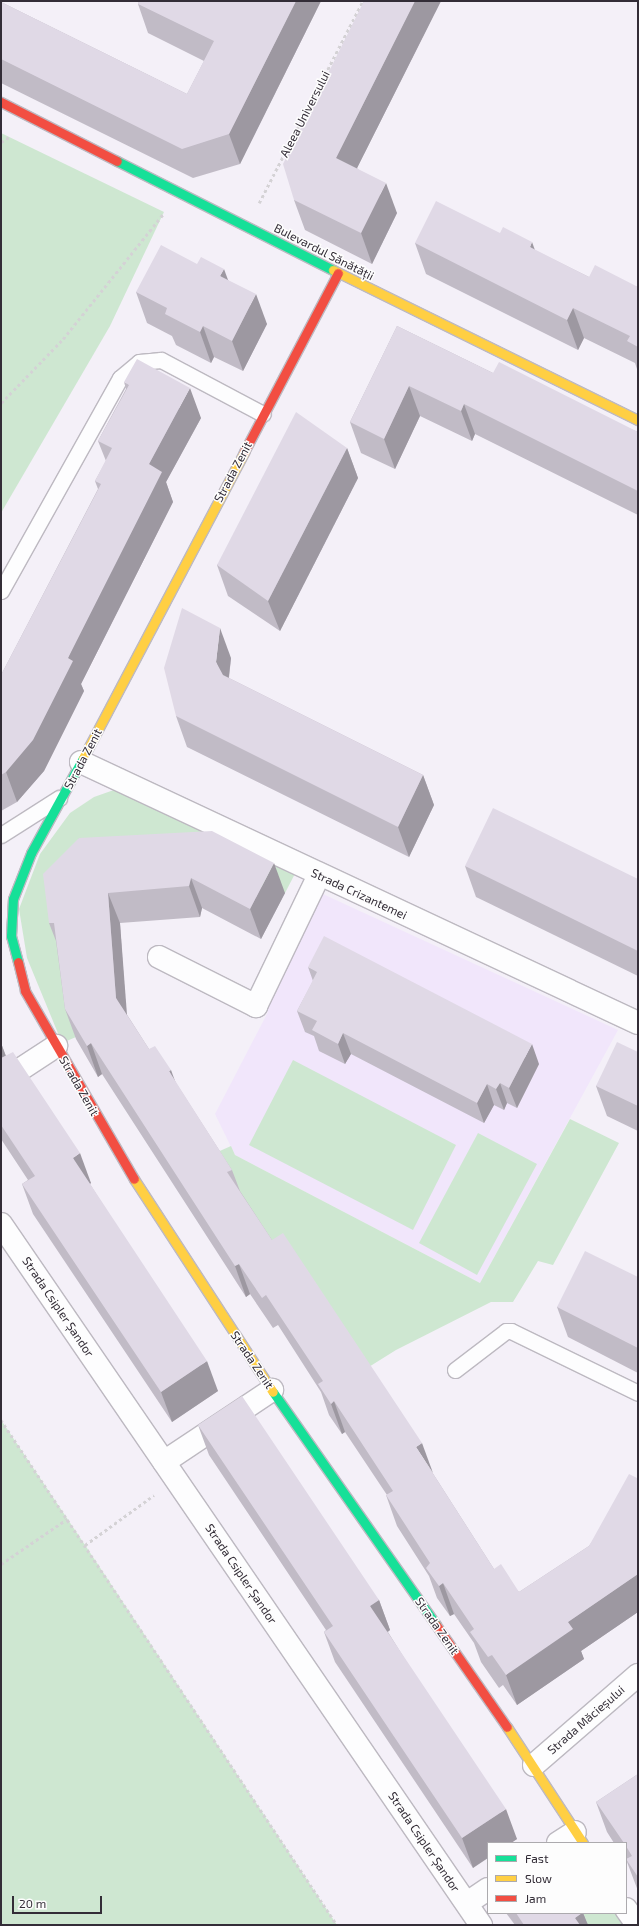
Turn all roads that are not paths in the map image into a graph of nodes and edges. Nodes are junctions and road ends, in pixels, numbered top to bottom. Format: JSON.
{"nodes":[{"id":1,"x":1,"y":102,"type":"edge"},
{"id":2,"x":338,"y":273,"type":"junction"},
{"id":3,"x":263,"y":414,"type":"junction"},
{"id":4,"x":638,"y":420,"type":"edge"},
{"id":5,"x":1,"y":591,"type":"edge"},
{"id":6,"x":81,"y":762,"type":"junction"},
{"id":7,"x":63,"y":795,"type":"junction"},
{"id":8,"x":1,"y":835,"type":"edge"},
{"id":9,"x":319,"y":874,"type":"junction"},
{"id":10,"x":159,"y":956,"type":"dead end"},
{"id":11,"x":638,"y":1023,"type":"edge"},
{"id":12,"x":56,"y":1046,"type":"junction"},
{"id":13,"x":1,"y":1082,"type":"edge"},
{"id":14,"x":1,"y":1224,"type":"edge"},
{"id":15,"x":456,"y":1370,"type":"dead end"},
{"id":16,"x":272,"y":1390,"type":"junction"},
{"id":17,"x":638,"y":1393,"type":"edge"},
{"id":18,"x":170,"y":1470,"type":"junction"},
{"id":19,"x":638,"y":1675,"type":"edge"},
{"id":20,"x":534,"y":1765,"type":"junction"},
{"id":21,"x":572,"y":1839,"type":"edge"},
{"id":22,"x":487,"y":1890,"type":"edge"},
{"id":23,"x":466,"y":1903,"type":"junction"},
{"id":24,"x":627,"y":1911,"type":"edge"},
{"id":25,"x":481,"y":1925,"type":"edge"},
{"id":26,"x":636,"y":1925,"type":"edge"}],
"edges":[{"from":1,"to":2,"type":"street","name":"Bulevardul Sănătății"},
{"from":2,"to":3,"type":"street","name":"Strada Zenit"},
{"from":2,"to":4,"type":"street","name":"Bulevardul Sănătății"},
{"from":3,"to":5,"type":"lane"},
{"from":3,"to":6,"type":"street","name":"Strada Zenit"},
{"from":6,"to":7,"type":"street","name":"Strada Zenit"},
{"from":6,"to":9,"type":"street","name":"Strada Crizantemei"},
{"from":7,"to":8,"type":"lane"},
{"from":7,"to":12,"type":"street","name":"Strada Zenit"},
{"from":9,"to":10,"type":"street"},
{"from":9,"to":11,"type":"street","name":"Strada Crizantemei"},
{"from":12,"to":13,"type":"street"},
{"from":12,"to":16,"type":"street","name":"Strada Zenit"},
{"from":14,"to":18,"type":"street","name":"Strada Csipler Șandor"},
{"from":15,"to":17,"type":"lane"},
{"from":16,"to":18,"type":"street"},
{"from":16,"to":20,"type":"street","name":"Strada Zenit"},
{"from":18,"to":23,"type":"street","name":"Strada Csipler Șandor"},
{"from":19,"to":20,"type":"street","name":"Strada Măcieșului"},
{"from":20,"to":21,"type":"street","name":"Strada Zenit"},
{"from":22,"to":23,"type":"street"},
{"from":23,"to":25,"type":"street","name":"Strada Csipler Șandor"},
{"from":24,"to":26,"type":"street"}]}
